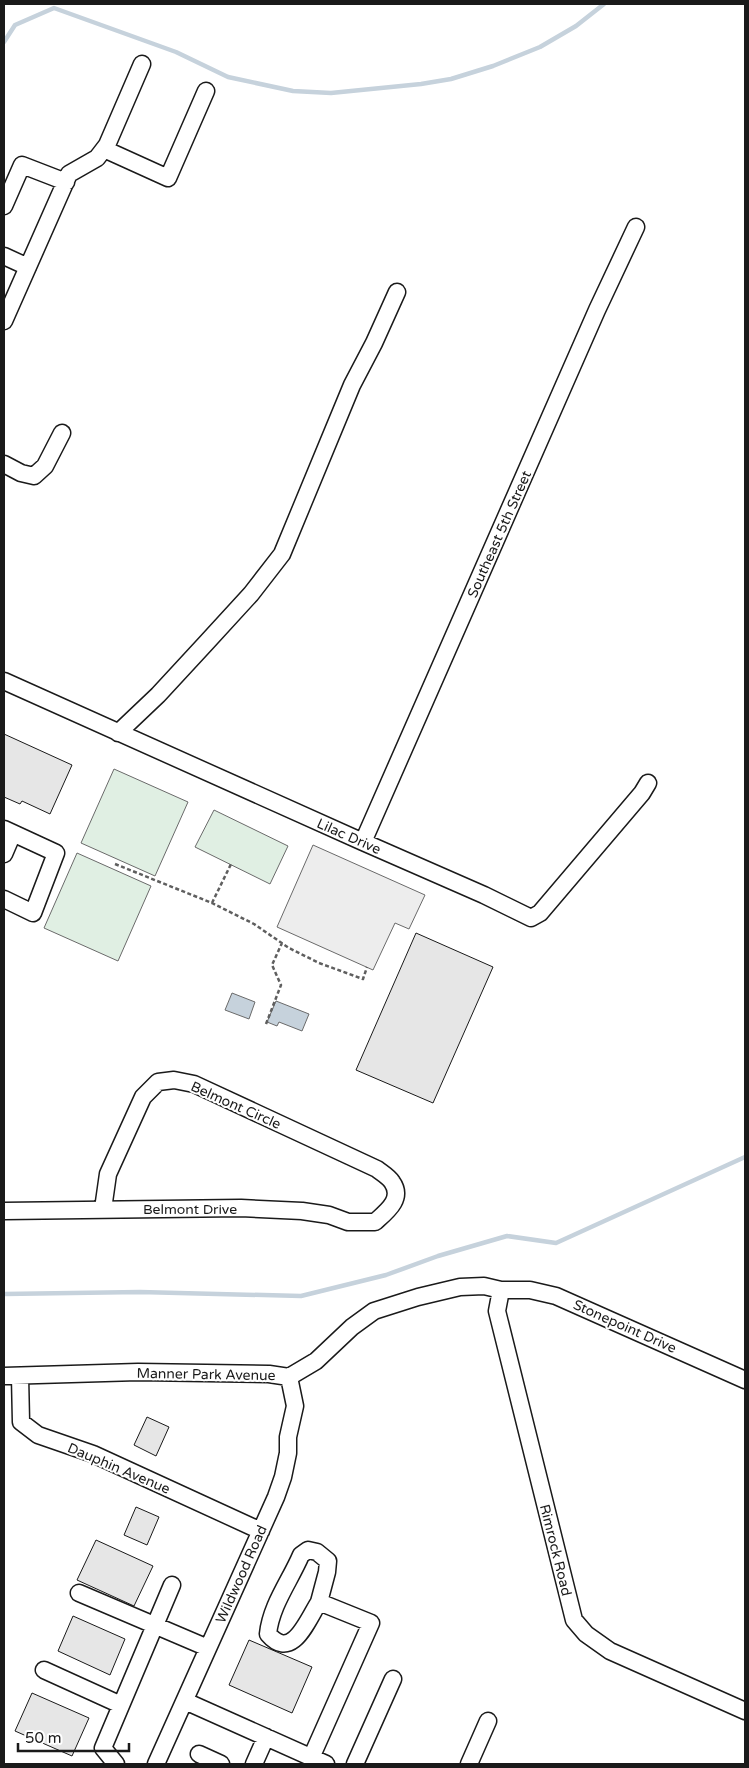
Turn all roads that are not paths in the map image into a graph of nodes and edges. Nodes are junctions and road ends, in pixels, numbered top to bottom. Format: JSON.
{"nodes":[{"id":1,"x":142,"y":64,"type":"dead end"},
{"id":2,"x":206,"y":92,"type":"dead end"},
{"id":3,"x":104,"y":149,"type":"junction"},
{"id":4,"x":68,"y":178,"type":"junction"},
{"id":5,"x":4,"y":206,"type":"edge"},
{"id":6,"x":636,"y":227,"type":"dead end"},
{"id":7,"x":4,"y":256,"type":"edge"},
{"id":8,"x":28,"y":267,"type":"junction"},
{"id":9,"x":397,"y":292,"type":"dead end"},
{"id":10,"x":4,"y":321,"type":"edge"},
{"id":11,"x":62,"y":433,"type":"dead end"},
{"id":12,"x":4,"y":464,"type":"edge"},
{"id":13,"x":4,"y":681,"type":"edge"},
{"id":14,"x":118,"y":732,"type":"junction"},
{"id":15,"x":648,"y":783,"type":"dead end"},
{"id":16,"x":8,"y":831,"type":"edge"},
{"id":17,"x":363,"y":842,"type":"junction"},
{"id":18,"x":4,"y":854,"type":"edge"},
{"id":19,"x":4,"y":899,"type":"edge"},
{"id":20,"x":103,"y":1209,"type":"junction"},
{"id":21,"x":4,"y":1211,"type":"edge"},
{"id":22,"x":375,"y":1222,"type":"joint"},
{"id":23,"x":501,"y":1290,"type":"junction"},
{"id":24,"x":12,"y":1376,"type":"edge"},
{"id":25,"x":289,"y":1377,"type":"junction"},
{"id":26,"x":745,"y":1380,"type":"edge"},
{"id":27,"x":261,"y":1531,"type":"junction"},
{"id":28,"x":172,"y":1586,"type":"dead end"},
{"id":29,"x":79,"y":1593,"type":"dead end"},
{"id":30,"x":319,"y":1602,"type":"junction"},
{"id":31,"x":156,"y":1624,"type":"junction"},
{"id":32,"x":208,"y":1648,"type":"junction"},
{"id":33,"x":44,"y":1670,"type":"dead end"},
{"id":34,"x":393,"y":1679,"type":"dead end"},
{"id":35,"x":185,"y":1701,"type":"junction"},
{"id":36,"x":121,"y":1705,"type":"junction"},
{"id":37,"x":745,"y":1711,"type":"edge"},
{"id":38,"x":488,"y":1720,"type":"dead end"},
{"id":39,"x":266,"y":1737,"type":"junction"},
{"id":40,"x":199,"y":1754,"type":"dead end"},
{"id":41,"x":318,"y":1761,"type":"edge"},
{"id":42,"x":116,"y":1764,"type":"edge"},
{"id":43,"x":156,"y":1764,"type":"edge"},
{"id":44,"x":221,"y":1764,"type":"edge"},
{"id":45,"x":254,"y":1764,"type":"edge"},
{"id":46,"x":355,"y":1764,"type":"edge"},
{"id":47,"x":469,"y":1764,"type":"edge"}],
"edges":[{"from":1,"to":3,"type":"street"},
{"from":2,"to":3,"type":"street"},
{"from":3,"to":4,"type":"street"},
{"from":4,"to":5,"type":"street"},
{"from":4,"to":8,"type":"street"},
{"from":6,"to":17,"type":"street","name":"Southeast 5th Street"},
{"from":7,"to":8,"type":"street"},
{"from":8,"to":10,"type":"street"},
{"from":9,"to":14,"type":"street"},
{"from":11,"to":12,"type":"street"},
{"from":13,"to":14,"type":"street","name":"Lilac Drive"},
{"from":14,"to":17,"type":"street","name":"Lilac Drive"},
{"from":15,"to":17,"type":"street","name":"Lilac Drive"},
{"from":16,"to":18,"type":"street"},
{"from":16,"to":19,"type":"street"},
{"from":20,"to":21,"type":"street","name":"Belmont Drive"},
{"from":20,"to":22,"type":"street","name":"Belmont Drive"},
{"from":20,"to":22,"type":"street","name":"Belmont Circle"},
{"from":23,"to":25,"type":"street","name":"Manner Park Avenue"},
{"from":23,"to":26,"type":"street","name":"Stonepoint Drive"},
{"from":23,"to":37,"type":"street","name":"Rimrock Road"},
{"from":24,"to":25,"type":"street","name":"Manner Park Avenue"},
{"from":24,"to":27,"type":"street","name":"Dauphin Avenue"},
{"from":25,"to":27,"type":"street","name":"Wildwood Road"},
{"from":27,"to":32,"type":"street","name":"Wildwood Road"},
{"from":28,"to":31,"type":"street"},
{"from":29,"to":31,"type":"street"},
{"from":30,"to":30,"type":"street"},
{"from":30,"to":41,"type":"street"},
{"from":31,"to":32,"type":"street"},
{"from":31,"to":36,"type":"street"},
{"from":32,"to":35,"type":"street","name":"Wildwood Road"},
{"from":33,"to":36,"type":"street"},
{"from":34,"to":46,"type":"street"},
{"from":35,"to":39,"type":"street"},
{"from":35,"to":43,"type":"street","name":"Wildwood Road"},
{"from":36,"to":42,"type":"street"},
{"from":38,"to":47,"type":"street"},
{"from":39,"to":41,"type":"street"},
{"from":39,"to":45,"type":"street"},
{"from":40,"to":44,"type":"street"}]}
